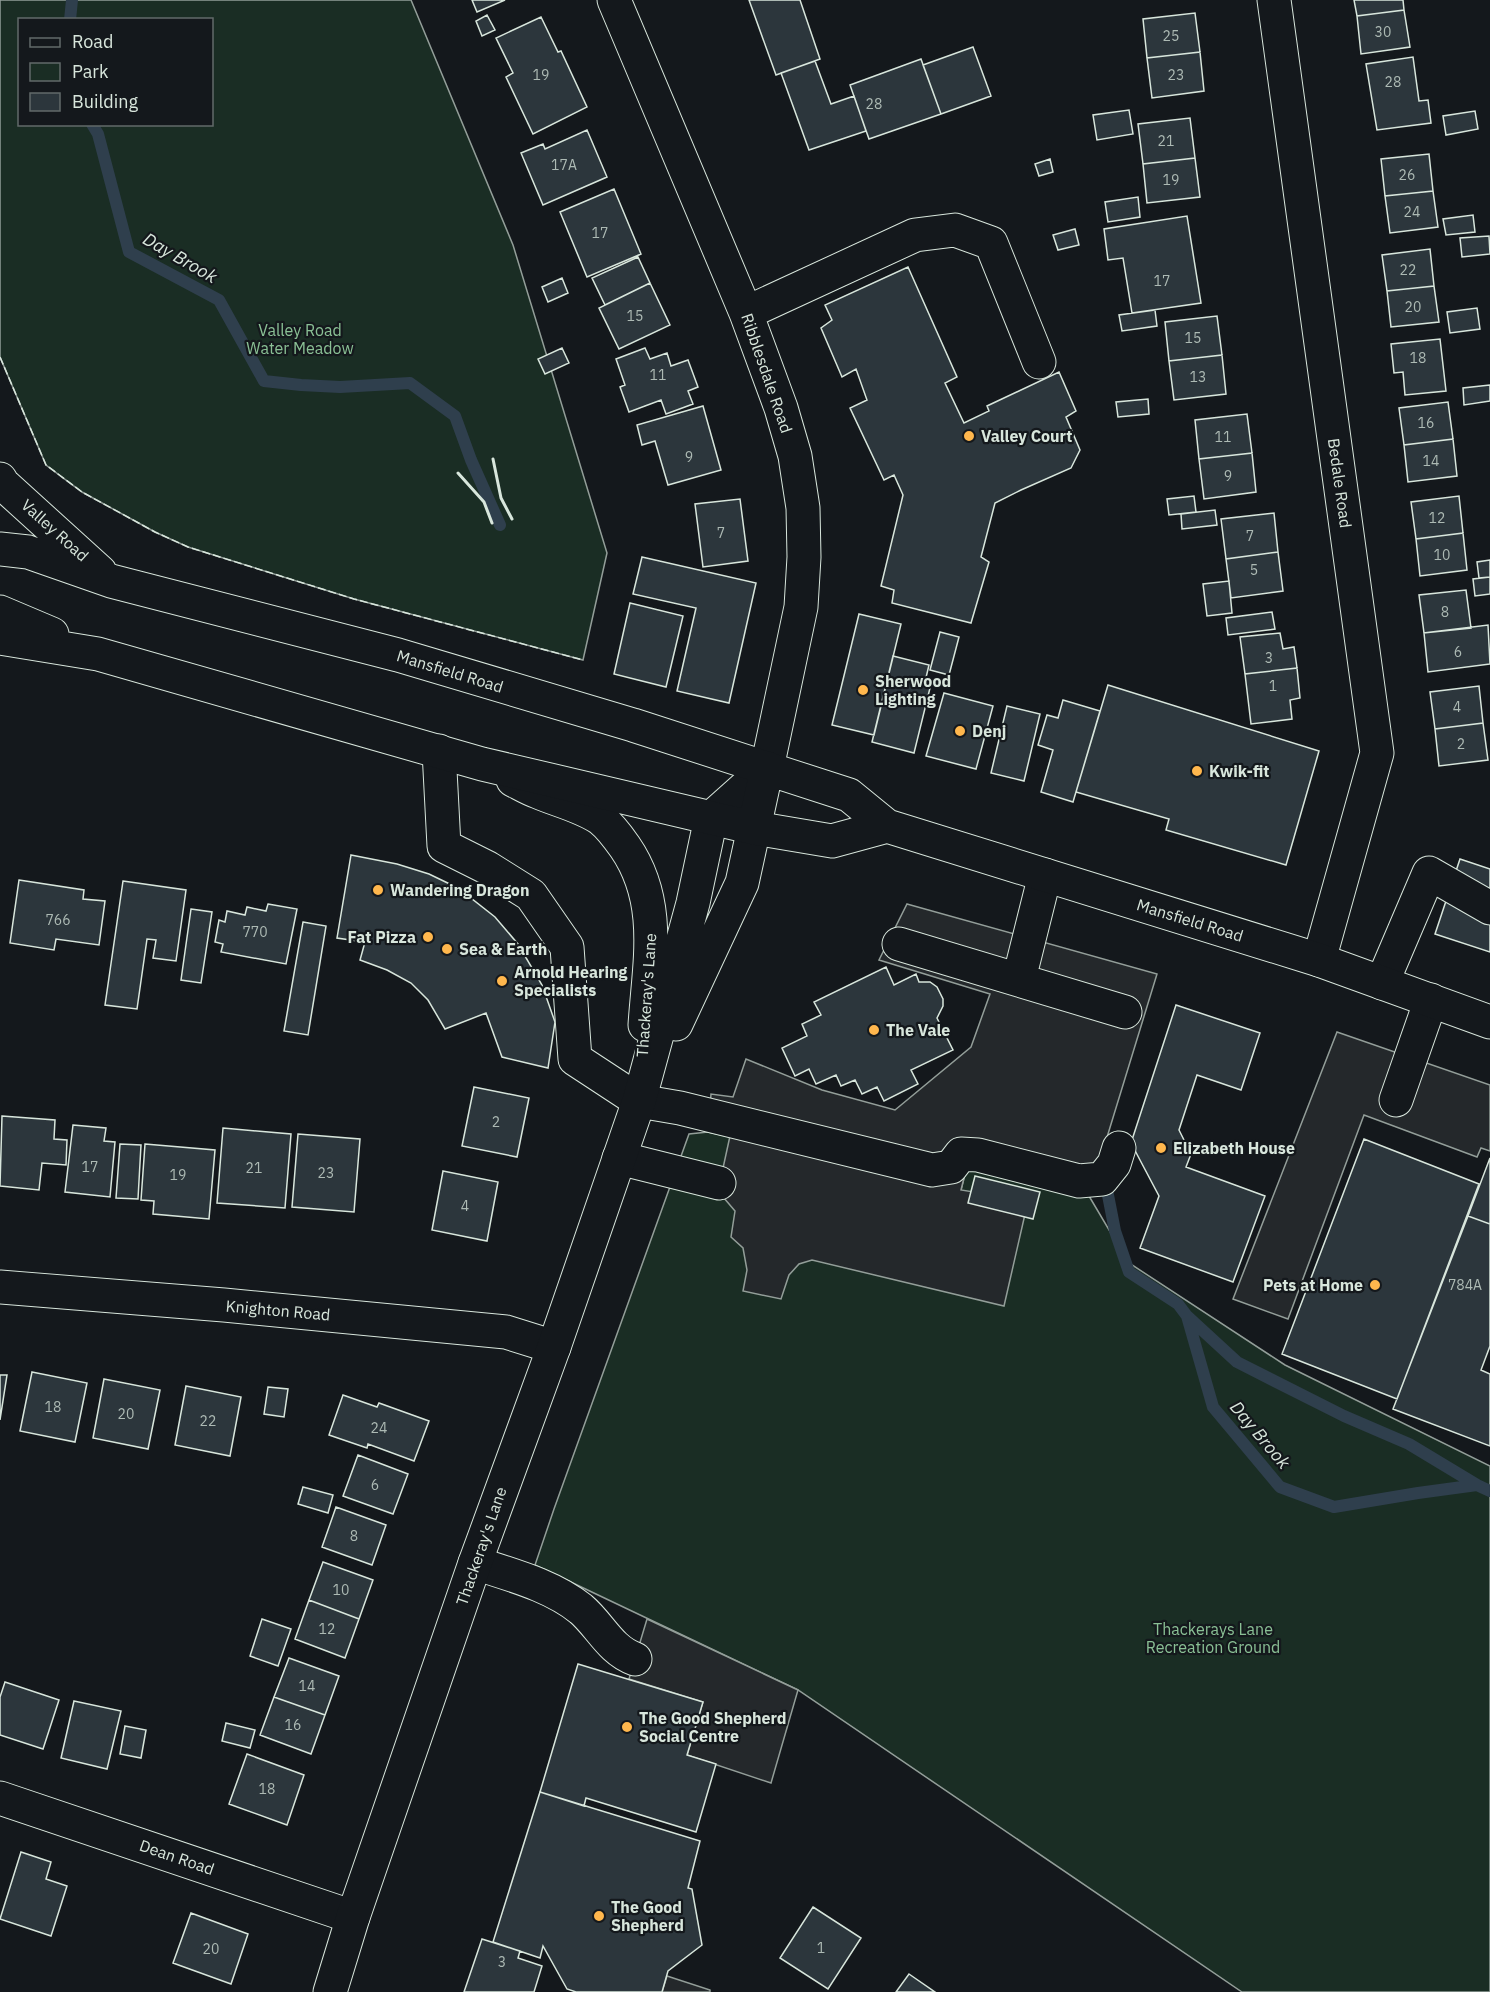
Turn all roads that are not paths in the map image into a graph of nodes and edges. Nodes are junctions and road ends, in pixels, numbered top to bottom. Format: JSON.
{"nodes":[{"id":1,"x":614,"y":0,"type":"edge"},
{"id":2,"x":1274,"y":0,"type":"edge"},
{"id":3,"x":746,"y":313,"type":"junction"},
{"id":4,"x":1039,"y":362,"type":"dead end"},
{"id":5,"x":0,"y":479,"type":"edge"},
{"id":6,"x":0,"y":549,"type":"edge"},
{"id":7,"x":111,"y":581,"type":"junction"},
{"id":8,"x":0,"y":612,"type":"edge"},
{"id":9,"x":0,"y":638,"type":"edge"},
{"id":10,"x":98,"y":654,"type":"junction"},
{"id":11,"x":439,"y":751,"type":"junction"},
{"id":12,"x":482,"y":764,"type":"junction"},
{"id":13,"x":767,"y":768,"type":"junction"},
{"id":14,"x":711,"y":819,"type":"junction"},
{"id":15,"x":887,"y":826,"type":"junction"},
{"id":16,"x":754,"y":828,"type":"junction"},
{"id":17,"x":1046,"y":875,"type":"junction"},
{"id":18,"x":1490,"y":908,"type":"edge"},
{"id":19,"x":899,"y":944,"type":"dead end"},
{"id":20,"x":1319,"y":960,"type":"junction"},
{"id":21,"x":1018,"y":980,"type":"junction"},
{"id":22,"x":1382,"y":983,"type":"junction"},
{"id":23,"x":1431,"y":1000,"type":"junction"},
{"id":24,"x":1125,"y":1012,"type":"dead end"},
{"id":25,"x":1490,"y":1022,"type":"edge"},
{"id":26,"x":1396,"y":1100,"type":"dead end"},
{"id":27,"x":639,"y":1101,"type":"junction"},
{"id":28,"x":1119,"y":1148,"type":"dead end"},
{"id":29,"x":619,"y":1158,"type":"junction"},
{"id":30,"x":719,"y":1183,"type":"dead end"},
{"id":31,"x":0,"y":1287,"type":"edge"},
{"id":32,"x":554,"y":1347,"type":"junction"},
{"id":33,"x":475,"y":1563,"type":"junction"},
{"id":34,"x":635,"y":1659,"type":"dead end"},
{"id":35,"x":0,"y":1798,"type":"edge"},
{"id":36,"x":353,"y":1917,"type":"junction"},
{"id":37,"x":330,"y":1992,"type":"edge"}],
"edges":[{"from":1,"to":3,"type":"main road","name":"Ribblesdale Road"},
{"from":2,"to":20,"type":"main road","name":"Bedale Road"},
{"from":3,"to":4,"type":"main road"},
{"from":3,"to":13,"type":"main road","name":"Ribblesdale Road"},
{"from":5,"to":7,"type":"main road","name":"Valley Road"},
{"from":6,"to":7,"type":"main road","name":"Mansfield Road"},
{"from":7,"to":13,"type":"main road","name":"Mansfield Road"},
{"from":8,"to":10,"type":"main road"},
{"from":9,"to":10,"type":"main road"},
{"from":10,"to":11,"type":"main road"},
{"from":11,"to":12,"type":"main road"},
{"from":11,"to":27,"type":"main road"},
{"from":12,"to":14,"type":"main road"},
{"from":12,"to":27,"type":"main road","name":"Thackeray's Lane"},
{"from":13,"to":14,"type":"main road"},
{"from":13,"to":15,"type":"main road","name":"Mansfield Road"},
{"from":13,"to":16,"type":"main road","name":"Ribblesdale Road"},
{"from":14,"to":16,"type":"main road"},
{"from":14,"to":27,"type":"main road","name":"Thackeray's Lane"},
{"from":15,"to":16,"type":"main road"},
{"from":15,"to":17,"type":"main road","name":"Mansfield Road"},
{"from":16,"to":27,"type":"main road","name":"Thackeray's Lane"},
{"from":17,"to":20,"type":"main road","name":"Mansfield Road"},
{"from":17,"to":21,"type":"main road"},
{"from":18,"to":22,"type":"main road"},
{"from":19,"to":21,"type":"main road"},
{"from":20,"to":22,"type":"main road","name":"Mansfield Road"},
{"from":21,"to":24,"type":"main road"},
{"from":22,"to":23,"type":"main road","name":"Mansfield Road"},
{"from":23,"to":25,"type":"main road","name":"Mansfield Road"},
{"from":23,"to":26,"type":"main road"},
{"from":27,"to":28,"type":"main road"},
{"from":27,"to":29,"type":"main road","name":"Thackeray's Lane"},
{"from":29,"to":30,"type":"main road"},
{"from":29,"to":32,"type":"main road","name":"Thackeray's Lane"},
{"from":31,"to":32,"type":"main road","name":"Knighton Road"},
{"from":32,"to":33,"type":"main road","name":"Thackeray's Lane"},
{"from":33,"to":34,"type":"main road"},
{"from":33,"to":36,"type":"main road","name":"Thackeray's Lane"},
{"from":35,"to":36,"type":"main road","name":"Dean Road"},
{"from":36,"to":37,"type":"main road","name":"Thackeray's Lane"}]}
